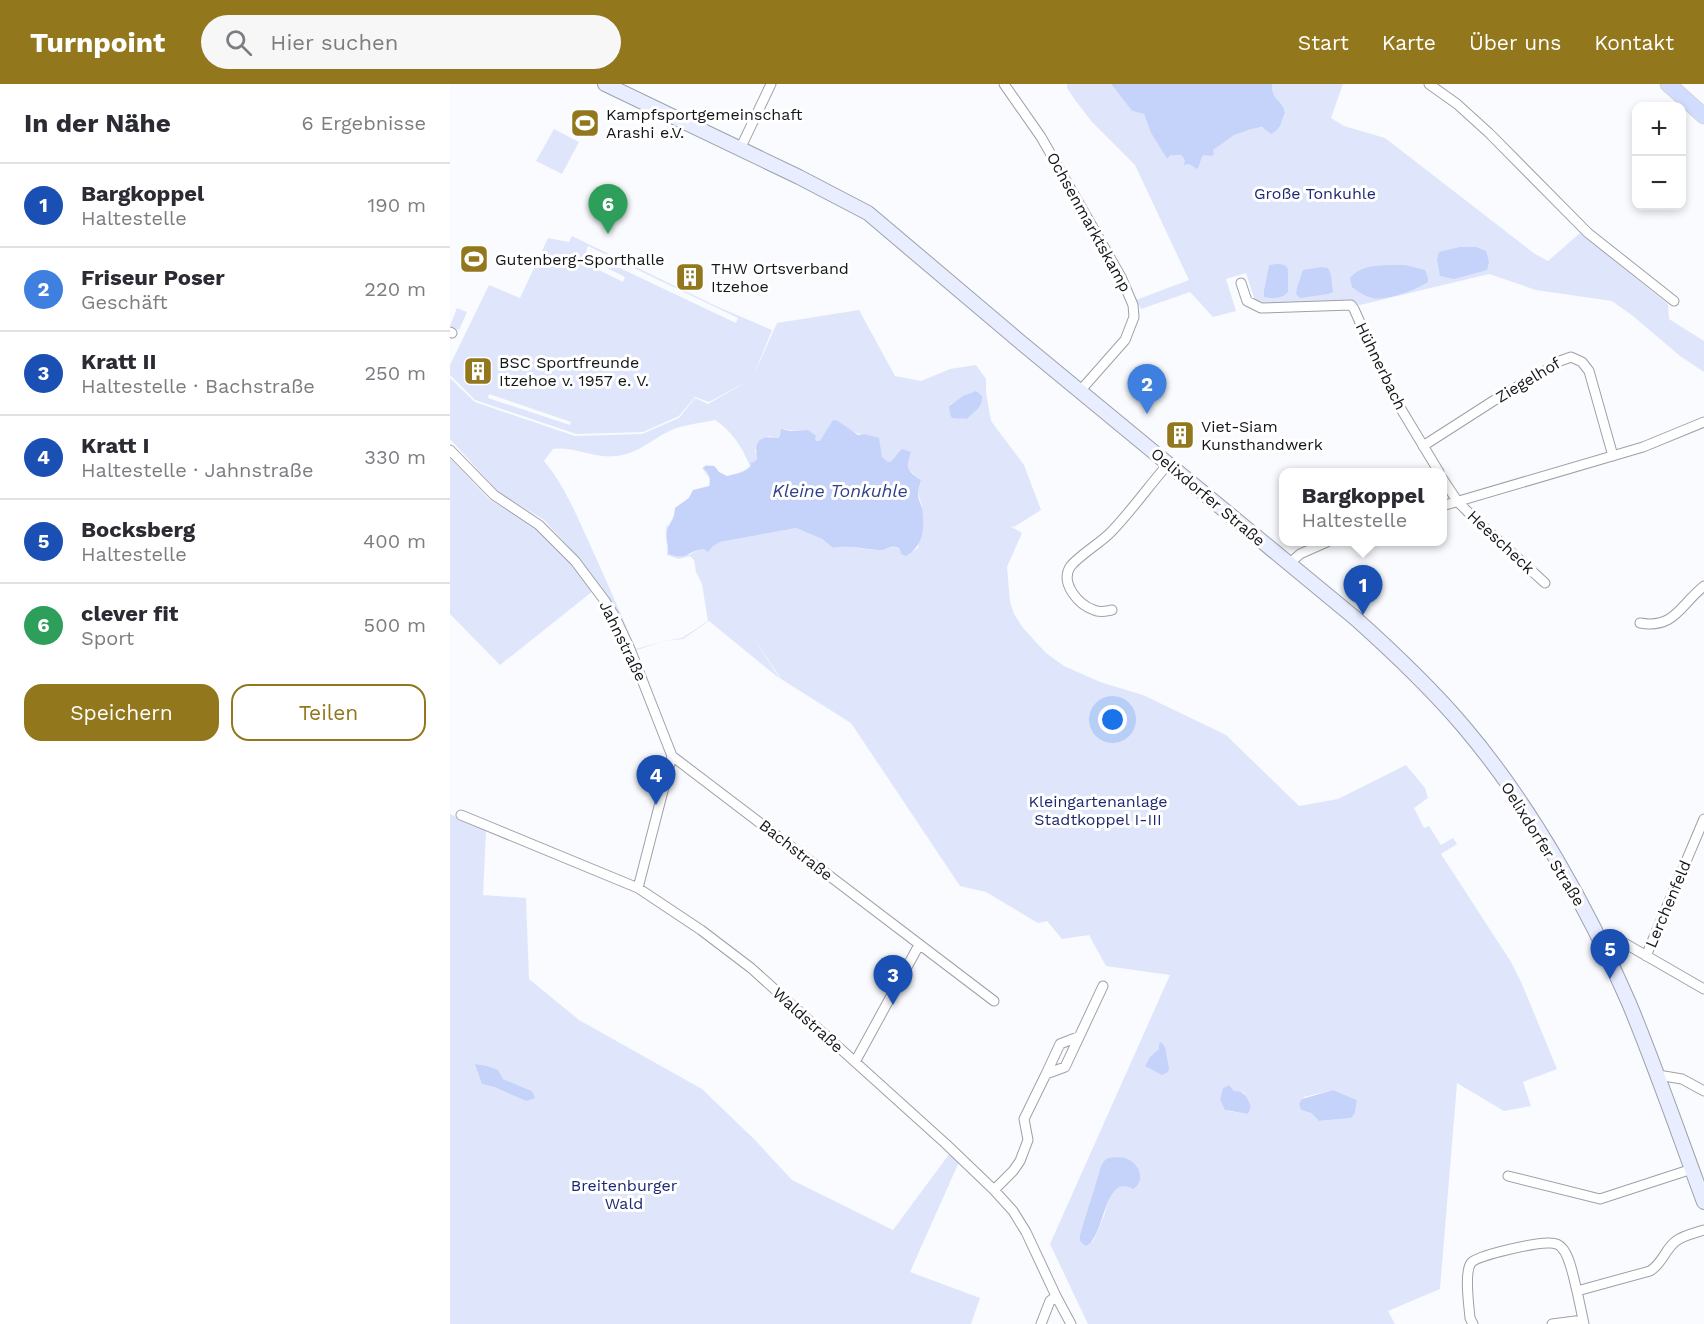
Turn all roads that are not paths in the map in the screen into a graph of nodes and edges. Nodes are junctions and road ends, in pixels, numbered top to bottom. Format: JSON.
{"nodes":[{"id":1,"x":605,"y":84,"type":"edge"},
{"id":2,"x":771,"y":84,"type":"edge"},
{"id":3,"x":1004,"y":84,"type":"edge"},
{"id":4,"x":1429,"y":84,"type":"edge"},
{"id":5,"x":1668,"y":84,"type":"edge"},
{"id":6,"x":1704,"y":116,"type":"edge"},
{"id":7,"x":740,"y":149,"type":"junction"},
{"id":8,"x":1241,"y":283,"type":"dead end"},
{"id":9,"x":1674,"y":301,"type":"dead end"},
{"id":10,"x":1080,"y":391,"type":"junction"},
{"id":11,"x":1704,"y":422,"type":"edge"},
{"id":12,"x":1423,"y":446,"type":"junction"},
{"id":13,"x":450,"y":450,"type":"edge"},
{"id":14,"x":1613,"y":456,"type":"junction"},
{"id":15,"x":1168,"y":464,"type":"junction"},
{"id":16,"x":1437,"y":468,"type":"edge"},
{"id":17,"x":1447,"y":484,"type":"edge"},
{"id":18,"x":1458,"y":502,"type":"junction"},
{"id":19,"x":1447,"y":505,"type":"edge"},
{"id":20,"x":1318,"y":546,"type":"edge"},
{"id":21,"x":1289,"y":564,"type":"junction"},
{"id":22,"x":1545,"y":583,"type":"dead end"},
{"id":23,"x":1704,"y":586,"type":"edge"},
{"id":24,"x":1112,"y":610,"type":"dead end"},
{"id":25,"x":1640,"y":623,"type":"dead end"},
{"id":26,"x":672,"y":756,"type":"junction"},
{"id":27,"x":460,"y":815,"type":"dead end"},
{"id":28,"x":1704,"y":819,"type":"edge"},
{"id":29,"x":638,"y":888,"type":"junction"},
{"id":30,"x":1601,"y":942,"type":"junction"},
{"id":31,"x":919,"y":945,"type":"junction"},
{"id":32,"x":1646,"y":956,"type":"junction"},
{"id":33,"x":1103,"y":986,"type":"dead end"},
{"id":34,"x":1704,"y":989,"type":"edge"},
{"id":35,"x":994,"y":1001,"type":"dead end"},
{"id":36,"x":1078,"y":1037,"type":"junction"},
{"id":37,"x":855,"y":1062,"type":"junction"},
{"id":38,"x":1046,"y":1074,"type":"junction"},
{"id":39,"x":1658,"y":1075,"type":"junction"},
{"id":40,"x":1704,"y":1091,"type":"edge"},
{"id":41,"x":1692,"y":1168,"type":"junction"},
{"id":42,"x":1508,"y":1176,"type":"dead end"},
{"id":43,"x":994,"y":1190,"type":"junction"},
{"id":44,"x":1704,"y":1202,"type":"edge"},
{"id":45,"x":1704,"y":1230,"type":"edge"},
{"id":46,"x":1577,"y":1291,"type":"junction"},
{"id":47,"x":1056,"y":1296,"type":"junction"},
{"id":48,"x":1584,"y":1322,"type":"edge"},
{"id":49,"x":1041,"y":1324,"type":"edge"},
{"id":50,"x":1071,"y":1324,"type":"edge"},
{"id":51,"x":1473,"y":1324,"type":"edge"},
{"id":52,"x":1552,"y":1324,"type":"edge"}],
"edges":[{"from":1,"to":7,"type":"street","name":"Oelixdorfer Straße"},
{"from":2,"to":7,"type":"street"},
{"from":3,"to":10,"type":"street","name":"Ochsenmarktskamp"},
{"from":4,"to":9,"type":"street"},
{"from":5,"to":6,"type":"main road"},
{"from":7,"to":10,"type":"street","name":"Oelixdorfer Straße"},
{"from":8,"to":12,"type":"street","name":"Hühnerbach"},
{"from":10,"to":15,"type":"street","name":"Oelixdorfer Straße"},
{"from":11,"to":14,"type":"street"},
{"from":12,"to":14,"type":"street","name":"Ziegelhof"},
{"from":12,"to":16,"type":"street","name":"Hühnerbach"},
{"from":13,"to":26,"type":"street","name":"Jahnstraße"},
{"from":14,"to":18,"type":"street"},
{"from":15,"to":21,"type":"street","name":"Oelixdorfer Straße"},
{"from":15,"to":24,"type":"street"},
{"from":17,"to":18,"type":"street"},
{"from":18,"to":19,"type":"street"},
{"from":18,"to":22,"type":"street","name":"Heescheck"},
{"from":20,"to":21,"type":"street"},
{"from":21,"to":30,"type":"street","name":"Oelixdorfer Straße"},
{"from":23,"to":25,"type":"street"},
{"from":26,"to":29,"type":"street"},
{"from":26,"to":31,"type":"street","name":"Bachstraße"},
{"from":27,"to":29,"type":"street","name":"Waldstraße"},
{"from":28,"to":32,"type":"street","name":"Lerchenfeld"},
{"from":29,"to":37,"type":"street","name":"Waldstraße"},
{"from":30,"to":32,"type":"street"},
{"from":30,"to":39,"type":"street","name":"Oelixdorfer Straße"},
{"from":31,"to":35,"type":"street","name":"Bachstraße"},
{"from":31,"to":37,"type":"street"},
{"from":32,"to":34,"type":"street"},
{"from":33,"to":36,"type":"street"},
{"from":36,"to":38,"type":"street"},
{"from":36,"to":38,"type":"street"},
{"from":37,"to":43,"type":"street","name":"Waldstraße"},
{"from":38,"to":43,"type":"street"},
{"from":39,"to":40,"type":"street"},
{"from":39,"to":41,"type":"street","name":"Oelixdorfer Straße"},
{"from":41,"to":42,"type":"street"},
{"from":41,"to":44,"type":"street","name":"Oelixdorfer Straße"},
{"from":43,"to":47,"type":"street","name":"Waldstraße"},
{"from":45,"to":46,"type":"street"},
{"from":46,"to":48,"type":"street"},
{"from":46,"to":51,"type":"street"},
{"from":47,"to":49,"type":"street"},
{"from":47,"to":50,"type":"street","name":"Waldstraße"},
{"from":48,"to":52,"type":"street"}]}
